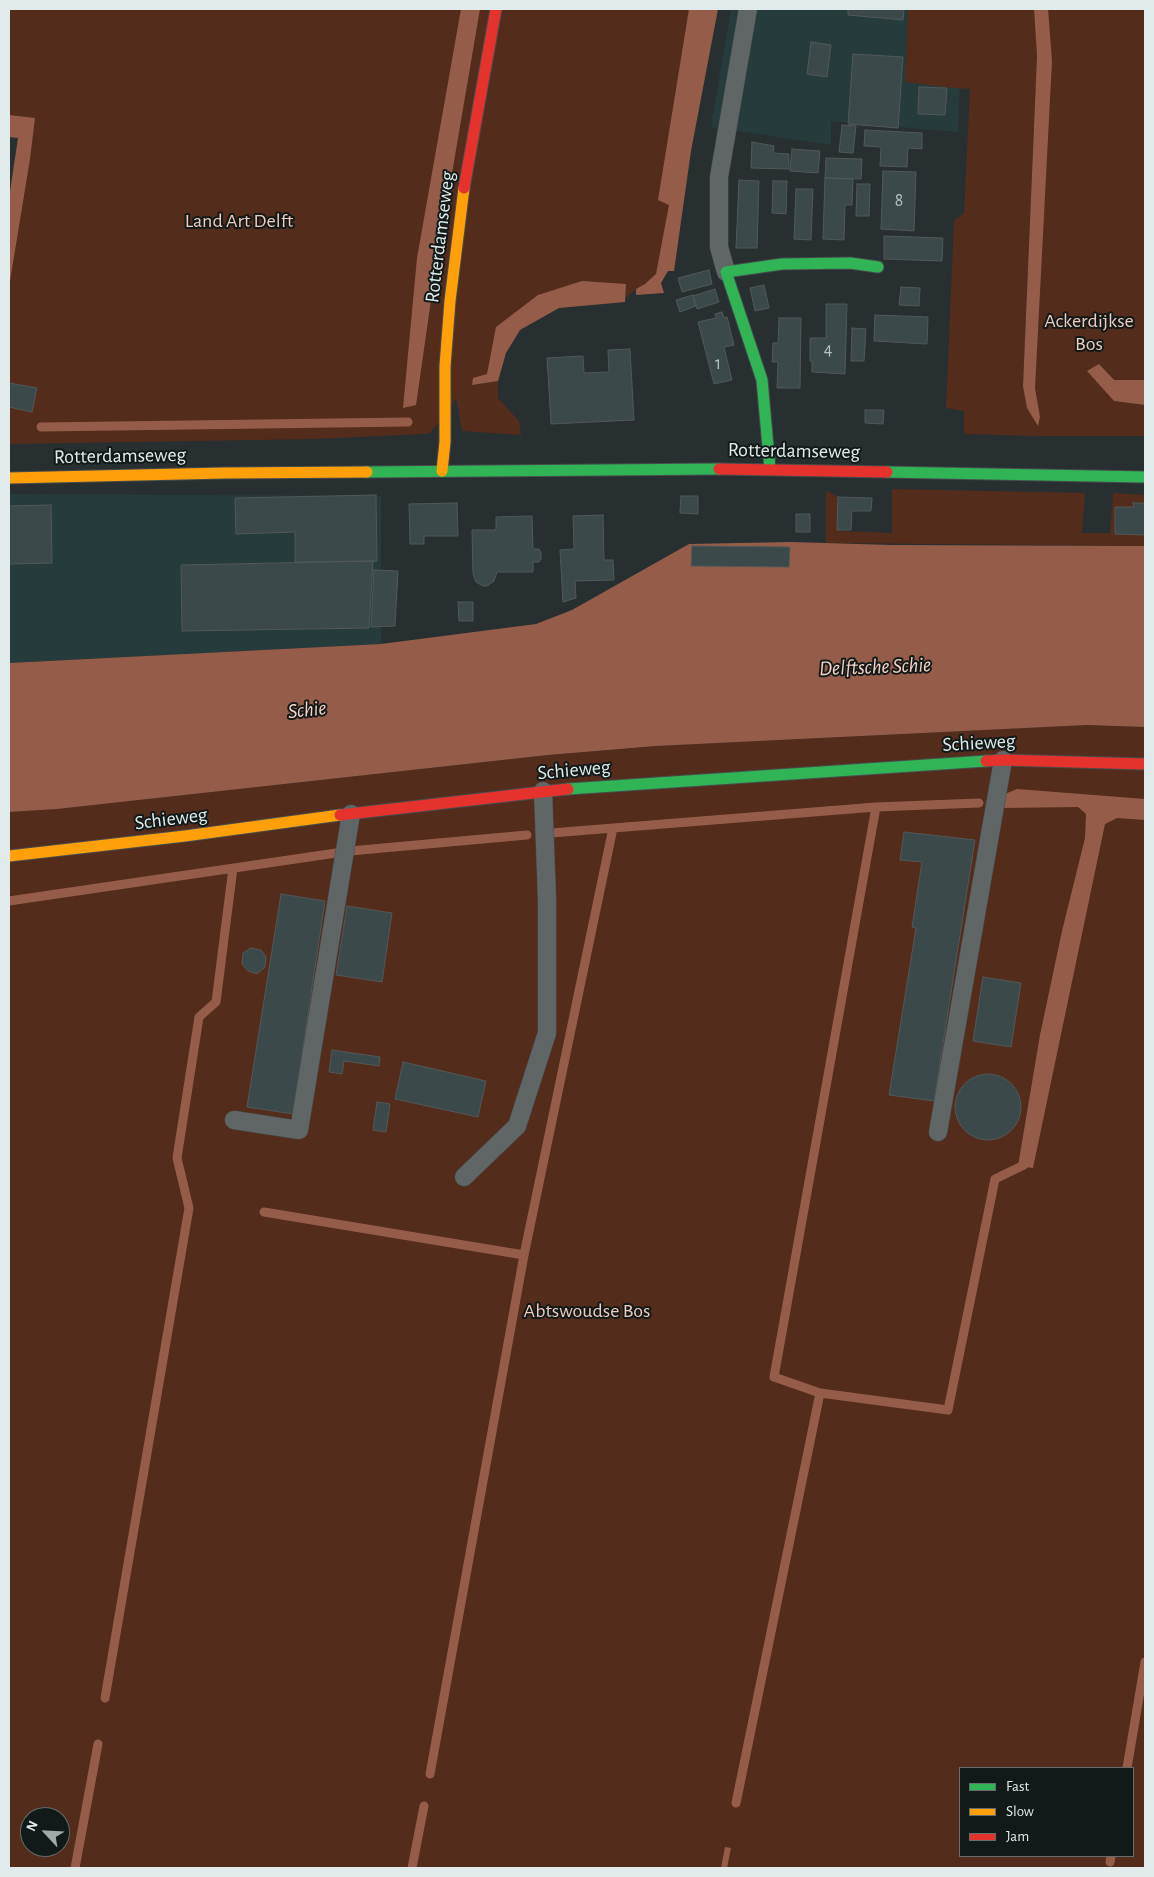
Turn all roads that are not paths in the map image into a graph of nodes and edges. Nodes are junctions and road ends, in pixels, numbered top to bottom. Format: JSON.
{"nodes":[{"id":1,"x":496,"y":9,"type":"edge"},
{"id":2,"x":748,"y":9,"type":"edge"},
{"id":3,"x":878,"y":267,"type":"dead end"},
{"id":4,"x":726,"y":272,"type":"junction"},
{"id":5,"x":770,"y":469,"type":"junction"},
{"id":6,"x":442,"y":471,"type":"junction"},
{"id":7,"x":1145,"y":477,"type":"edge"},
{"id":8,"x":9,"y":478,"type":"edge"},
{"id":9,"x":1003,"y":760,"type":"junction"},
{"id":10,"x":1145,"y":764,"type":"edge"},
{"id":11,"x":543,"y":791,"type":"junction"},
{"id":12,"x":350,"y":822,"type":"junction"},
{"id":13,"x":9,"y":856,"type":"edge"},
{"id":14,"x":234,"y":1120,"type":"dead end"},
{"id":15,"x":938,"y":1132,"type":"dead end"},
{"id":16,"x":464,"y":1177,"type":"dead end"}],
"edges":[{"from":1,"to":6,"type":"street","name":"Rotterdamseweg"},
{"from":2,"to":4,"type":"lane"},
{"from":3,"to":4,"type":"street"},
{"from":4,"to":5,"type":"street"},
{"from":5,"to":6,"type":"street","name":"Rotterdamseweg"},
{"from":5,"to":7,"type":"street","name":"Rotterdamseweg"},
{"from":6,"to":8,"type":"street","name":"Rotterdamseweg"},
{"from":9,"to":10,"type":"street","name":"Schieweg"},
{"from":9,"to":11,"type":"street","name":"Schieweg"},
{"from":9,"to":15,"type":"lane"},
{"from":11,"to":12,"type":"street","name":"Schieweg"},
{"from":11,"to":16,"type":"lane"},
{"from":12,"to":13,"type":"street","name":"Schieweg"},
{"from":12,"to":14,"type":"lane"}]}
